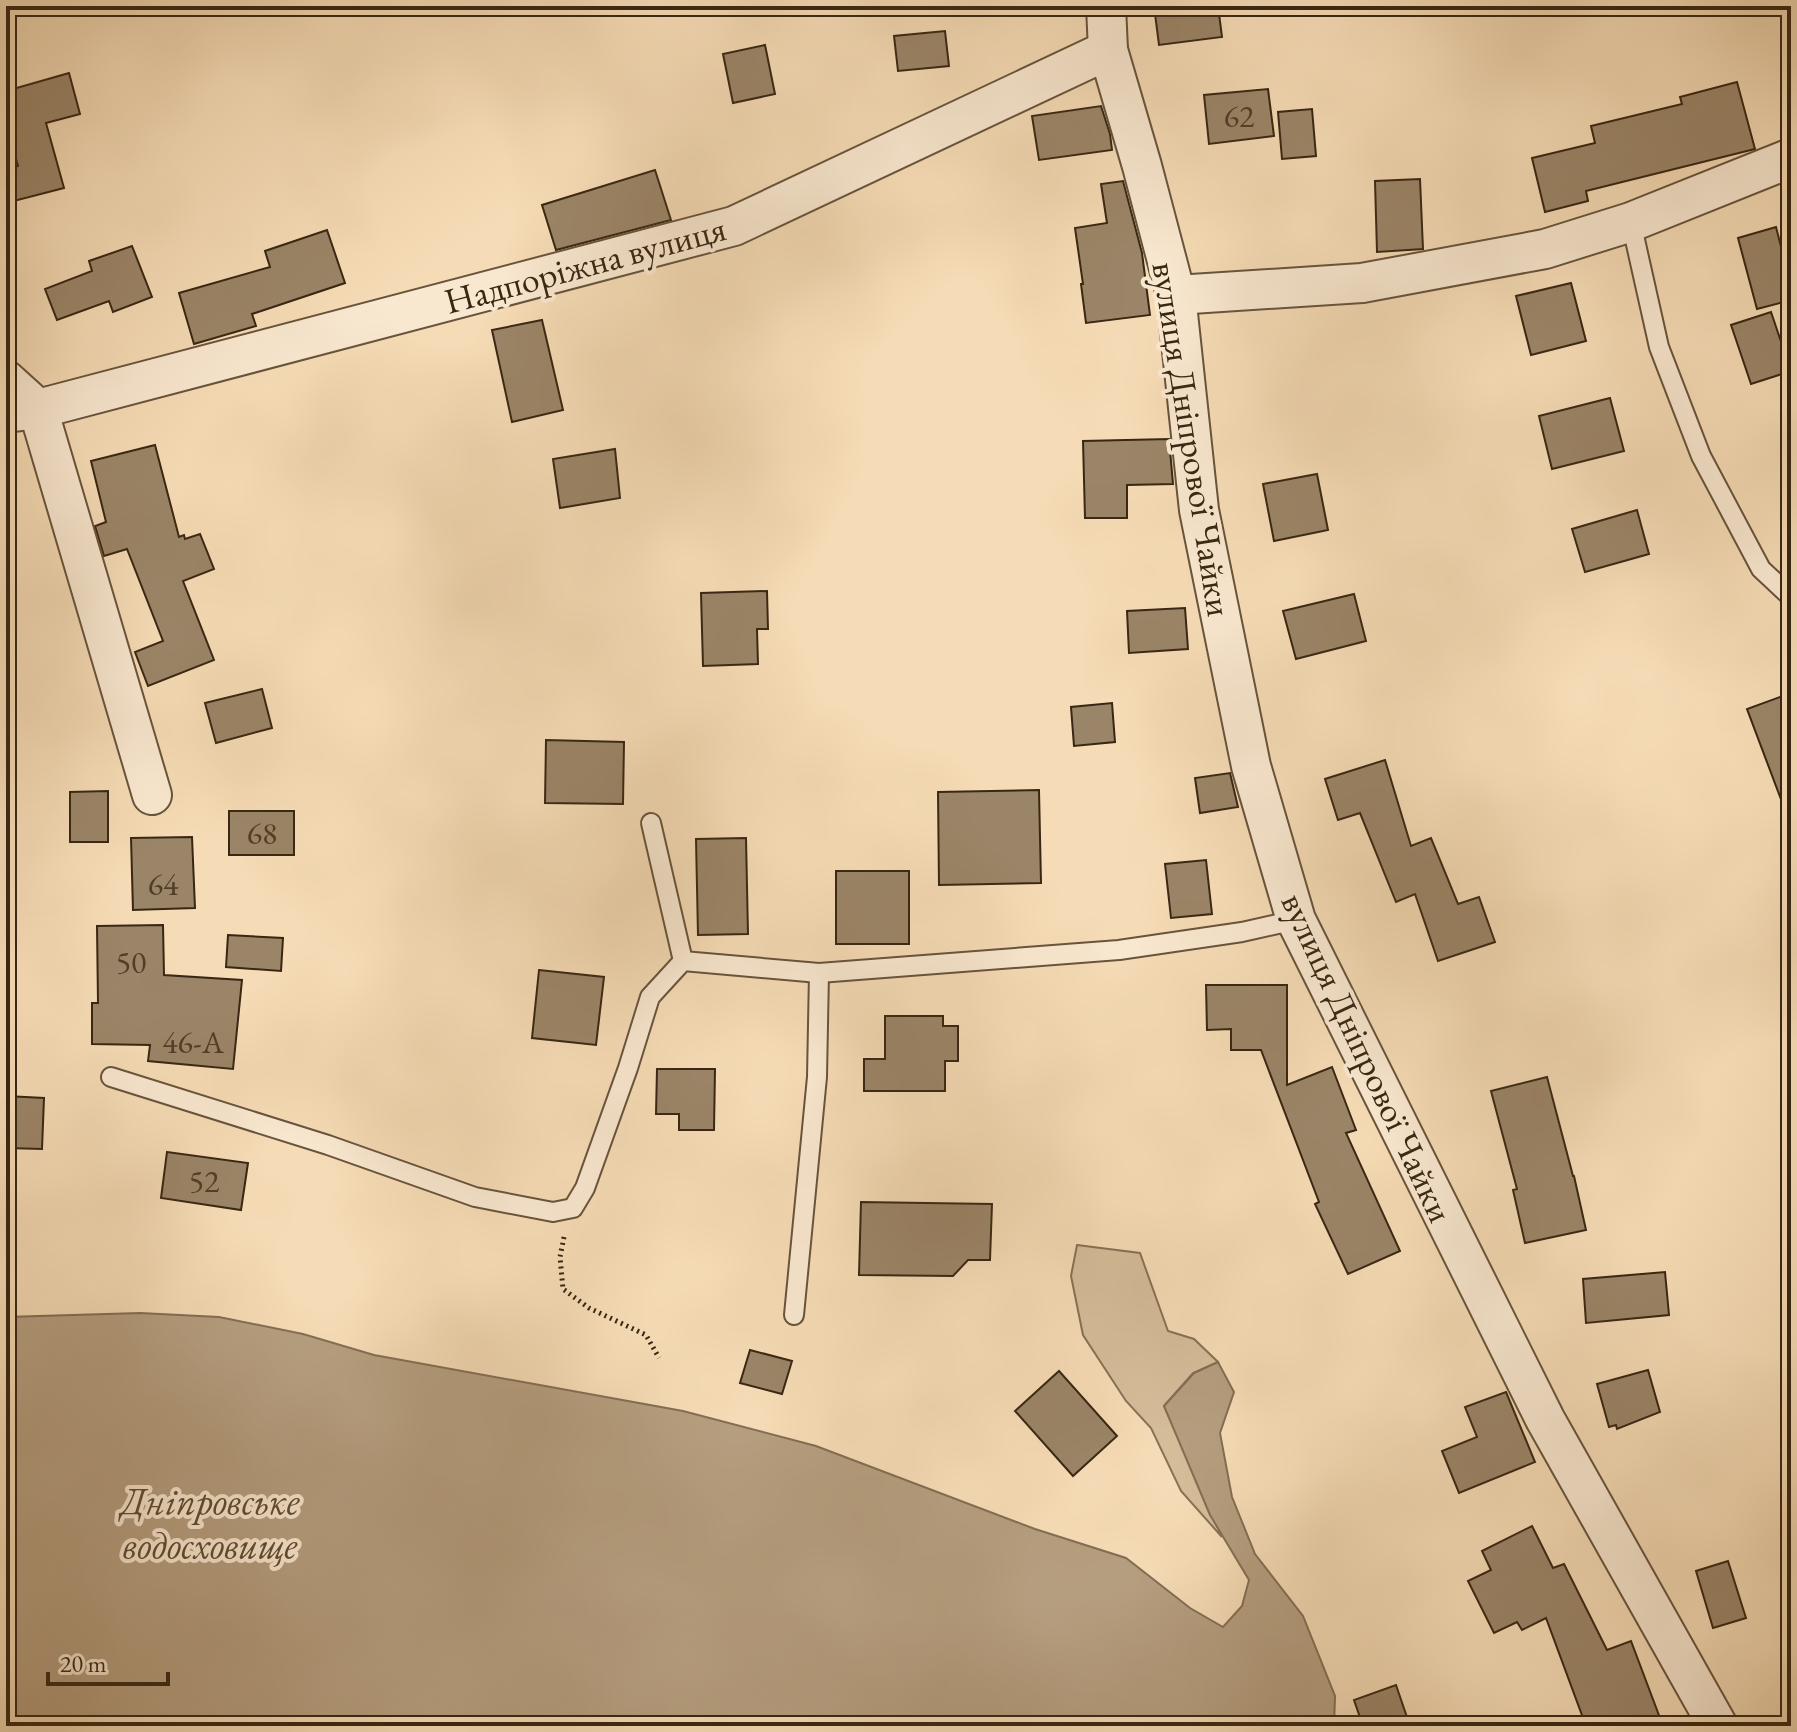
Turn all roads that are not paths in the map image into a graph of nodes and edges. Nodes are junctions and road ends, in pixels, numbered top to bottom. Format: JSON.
{"nodes":[{"id":1,"x":1106,"y":6,"type":"edge"},
{"id":2,"x":1108,"y":50,"type":"junction"},
{"id":3,"x":1791,"y":158,"type":"edge"},
{"id":4,"x":1631,"y":222,"type":"junction"},
{"id":5,"x":1176,"y":295,"type":"junction"},
{"id":6,"x":6,"y":380,"type":"edge"},
{"id":7,"x":22,"y":411,"type":"edge"},
{"id":8,"x":1791,"y":597,"type":"edge"},
{"id":9,"x":152,"y":795,"type":"dead end"},
{"id":10,"x":651,"y":823,"type":"dead end"},
{"id":11,"x":1296,"y":920,"type":"junction"},
{"id":12,"x":683,"y":961,"type":"junction"},
{"id":13,"x":819,"y":973,"type":"junction"},
{"id":14,"x":111,"y":1077,"type":"dead end"},
{"id":15,"x":794,"y":1315,"type":"dead end"},
{"id":16,"x":1718,"y":1726,"type":"edge"}],
"edges":[{"from":1,"to":2,"type":"street","name":"вулиця Дніпрової Чайки"},
{"from":2,"to":5,"type":"street","name":"вулиця Дніпрової Чайки"},
{"from":2,"to":7,"type":"street","name":"Надпоріжна вулиця"},
{"from":3,"to":4,"type":"street"},
{"from":4,"to":5,"type":"street"},
{"from":4,"to":8,"type":"lane"},
{"from":5,"to":11,"type":"street","name":"вулиця Дніпрової Чайки"},
{"from":6,"to":7,"type":"street"},
{"from":7,"to":9,"type":"street"},
{"from":10,"to":12,"type":"lane"},
{"from":11,"to":13,"type":"lane"},
{"from":11,"to":16,"type":"street","name":"вулиця Дніпрової Чайки"},
{"from":12,"to":13,"type":"lane"},
{"from":12,"to":14,"type":"lane"},
{"from":13,"to":15,"type":"lane"}]}
